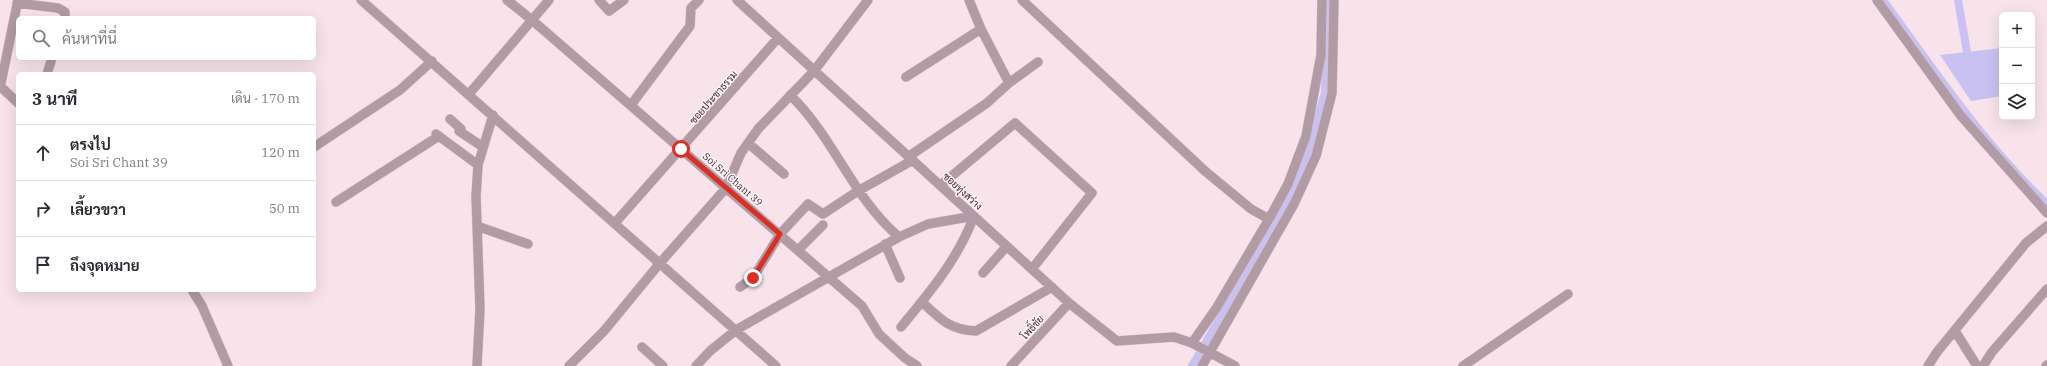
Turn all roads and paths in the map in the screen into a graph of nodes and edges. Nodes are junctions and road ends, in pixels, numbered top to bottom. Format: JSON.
{"nodes":[{"id":1,"x":362,"y":0,"type":"edge"},
{"id":2,"x":507,"y":0,"type":"edge"},
{"id":3,"x":549,"y":0,"type":"edge"},
{"id":4,"x":599,"y":0,"type":"edge"},
{"id":5,"x":624,"y":0,"type":"edge"},
{"id":6,"x":699,"y":0,"type":"edge"},
{"id":7,"x":737,"y":0,"type":"edge"},
{"id":8,"x":868,"y":0,"type":"edge"},
{"id":9,"x":969,"y":0,"type":"edge"},
{"id":10,"x":1022,"y":0,"type":"edge"},
{"id":11,"x":1322,"y":0,"type":"edge"},
{"id":12,"x":1334,"y":0,"type":"edge"},
{"id":13,"x":1877,"y":0,"type":"edge"},
{"id":14,"x":17,"y":2,"type":"edge"},
{"id":15,"x":65,"y":16,"type":"edge"},
{"id":16,"x":532,"y":20,"type":"junction"},
{"id":17,"x":981,"y":29,"type":"junction"},
{"id":18,"x":778,"y":38,"type":"junction"},
{"id":19,"x":51,"y":60,"type":"edge"},
{"id":20,"x":432,"y":61,"type":"junction"},
{"id":21,"x":1038,"y":62,"type":"dead end"},
{"id":22,"x":814,"y":71,"type":"junction"},
{"id":23,"x":48,"y":72,"type":"edge"},
{"id":24,"x":906,"y":77,"type":"dead end"},
{"id":25,"x":1009,"y":83,"type":"junction"},
{"id":26,"x":0,"y":87,"type":"edge"},
{"id":27,"x":469,"y":94,"type":"junction"},
{"id":28,"x":790,"y":95,"type":"junction"},
{"id":29,"x":16,"y":101,"type":"edge"},
{"id":30,"x":631,"y":105,"type":"junction"},
{"id":31,"x":493,"y":115,"type":"junction"},
{"id":32,"x":450,"y":119,"type":"dead end"},
{"id":33,"x":748,"y":143,"type":"junction"},
{"id":34,"x":316,"y":146,"type":"edge"},
{"id":35,"x":483,"y":147,"type":"junction"},
{"id":36,"x":681,"y":149,"type":"junction"},
{"id":37,"x":910,"y":159,"type":"junction"},
{"id":38,"x":478,"y":165,"type":"junction"},
{"id":39,"x":784,"y":174,"type":"dead end"},
{"id":40,"x":941,"y":185,"type":"junction"},
{"id":41,"x":726,"y":188,"type":"junction"},
{"id":42,"x":858,"y":191,"type":"junction"},
{"id":43,"x":336,"y":202,"type":"dead end"},
{"id":44,"x":2047,"y":213,"type":"edge"},
{"id":45,"x":974,"y":216,"type":"junction"},
{"id":46,"x":1269,"y":219,"type":"junction"},
{"id":47,"x":615,"y":223,"type":"junction"},
{"id":48,"x":823,"y":225,"type":"dead end"},
{"id":49,"x":477,"y":226,"type":"junction"},
{"id":50,"x":2047,"y":226,"type":"edge"},
{"id":51,"x":780,"y":234,"type":"junction"},
{"id":52,"x":898,"y":237,"type":"junction"},
{"id":53,"x":528,"y":244,"type":"dead end"},
{"id":54,"x":885,"y":244,"type":"junction"},
{"id":55,"x":1006,"y":247,"type":"junction"},
{"id":56,"x":798,"y":250,"type":"junction"},
{"id":57,"x":660,"y":263,"type":"junction"},
{"id":58,"x":1032,"y":269,"type":"junction"},
{"id":59,"x":983,"y":273,"type":"dead end"},
{"id":60,"x":830,"y":277,"type":"junction"},
{"id":61,"x":900,"y":278,"type":"dead end"},
{"id":62,"x":740,"y":287,"type":"dead end"},
{"id":63,"x":1052,"y":287,"type":"junction"},
{"id":64,"x":2047,"y":289,"type":"edge"},
{"id":65,"x":193,"y":292,"type":"edge"},
{"id":66,"x":1568,"y":294,"type":"dead end"},
{"id":67,"x":922,"y":302,"type":"junction"},
{"id":68,"x":1069,"y":303,"type":"junction"},
{"id":69,"x":901,"y":327,"type":"dead end"},
{"id":70,"x":736,"y":330,"type":"junction"},
{"id":71,"x":1955,"y":331,"type":"junction"},
{"id":72,"x":642,"y":347,"type":"dead end"},
{"id":73,"x":1201,"y":349,"type":"junction"},
{"id":74,"x":228,"y":366,"type":"edge"},
{"id":75,"x":477,"y":366,"type":"edge"},
{"id":76,"x":569,"y":366,"type":"edge"},
{"id":77,"x":663,"y":366,"type":"edge"},
{"id":78,"x":696,"y":366,"type":"edge"},
{"id":79,"x":776,"y":366,"type":"edge"},
{"id":80,"x":917,"y":366,"type":"edge"},
{"id":81,"x":1011,"y":366,"type":"edge"},
{"id":82,"x":1202,"y":366,"type":"edge"},
{"id":83,"x":1234,"y":366,"type":"edge"},
{"id":84,"x":1463,"y":366,"type":"edge"},
{"id":85,"x":1928,"y":366,"type":"edge"},
{"id":86,"x":1977,"y":366,"type":"edge"},
{"id":87,"x":1983,"y":366,"type":"edge"}],
"edges":[{"from":1,"to":20,"type":"street"},
{"from":2,"to":16,"type":"street","name":"Soi Sri Chant 39"},
{"from":3,"to":16,"type":"street"},
{"from":4,"to":5,"type":"street"},
{"from":6,"to":30,"type":"street"},
{"from":7,"to":18,"type":"street","name":"ซอยทุ่งสว่าง"},
{"from":8,"to":22,"type":"street"},
{"from":9,"to":17,"type":"street"},
{"from":10,"to":46,"type":"street"},
{"from":11,"to":46,"type":"street"},
{"from":12,"to":73,"type":"street"},
{"from":13,"to":44,"type":"street"},
{"from":14,"to":15,"type":"street"},
{"from":14,"to":26,"type":"street"},
{"from":16,"to":27,"type":"street"},
{"from":16,"to":30,"type":"street","name":"Soi Sri Chant 39"},
{"from":17,"to":24,"type":"street"},
{"from":17,"to":25,"type":"street"},
{"from":18,"to":22,"type":"street","name":"ซอยทุ่งสว่าง"},
{"from":18,"to":36,"type":"street","name":"ซอยประชาธรรม"},
{"from":19,"to":23,"type":"street"},
{"from":20,"to":27,"type":"street"},
{"from":20,"to":34,"type":"street"},
{"from":21,"to":25,"type":"street"},
{"from":22,"to":28,"type":"street"},
{"from":22,"to":37,"type":"street","name":"ซอยทุ่งสว่าง"},
{"from":25,"to":37,"type":"street"},
{"from":26,"to":29,"type":"street"},
{"from":27,"to":31,"type":"street"},
{"from":28,"to":33,"type":"street"},
{"from":28,"to":42,"type":"street"},
{"from":30,"to":36,"type":"street","name":"Soi Sri Chant 39"},
{"from":31,"to":35,"type":"street"},
{"from":31,"to":47,"type":"street"},
{"from":32,"to":35,"type":"street"},
{"from":33,"to":39,"type":"street"},
{"from":33,"to":41,"type":"street"},
{"from":35,"to":38,"type":"street"},
{"from":36,"to":41,"type":"street","name":"Soi Sri Chant 39"},
{"from":36,"to":47,"type":"street","name":"ซอยประชาธรรม"},
{"from":37,"to":40,"type":"street","name":"ซอยทุ่งสว่าง"},
{"from":37,"to":42,"type":"street"},
{"from":38,"to":43,"type":"street"},
{"from":38,"to":49,"type":"street"},
{"from":40,"to":45,"type":"street","name":"ซอยทุ่งสว่าง"},
{"from":40,"to":58,"type":"street"},
{"from":41,"to":51,"type":"street","name":"Soi Sri Chant 39"},
{"from":41,"to":57,"type":"street"},
{"from":42,"to":51,"type":"street"},
{"from":42,"to":52,"type":"street"},
{"from":45,"to":52,"type":"street"},
{"from":45,"to":55,"type":"street","name":"ซอยทุ่งสว่าง"},
{"from":45,"to":67,"type":"street"},
{"from":46,"to":73,"type":"street"},
{"from":47,"to":57,"type":"street"},
{"from":48,"to":56,"type":"street"},
{"from":49,"to":53,"type":"street"},
{"from":49,"to":75,"type":"street"},
{"from":50,"to":71,"type":"street"},
{"from":51,"to":56,"type":"street","name":"Soi Sri Chant 39"},
{"from":51,"to":62,"type":"street"},
{"from":52,"to":54,"type":"street"},
{"from":54,"to":60,"type":"street"},
{"from":54,"to":61,"type":"street"},
{"from":55,"to":58,"type":"street","name":"ซอยทุ่งสว่าง"},
{"from":55,"to":59,"type":"street"},
{"from":56,"to":60,"type":"street","name":"Soi Sri Chant 39"},
{"from":57,"to":70,"type":"street"},
{"from":57,"to":76,"type":"street"},
{"from":58,"to":63,"type":"street","name":"ซอยทุ่งสว่าง"},
{"from":60,"to":70,"type":"street"},
{"from":60,"to":80,"type":"street","name":"Soi Sri Chant 39"},
{"from":63,"to":67,"type":"street"},
{"from":63,"to":68,"type":"street","name":"ซอยทุ่งสว่าง"},
{"from":64,"to":87,"type":"street"},
{"from":65,"to":74,"type":"street"},
{"from":66,"to":84,"type":"street"},
{"from":67,"to":69,"type":"street"},
{"from":68,"to":73,"type":"street","name":"ซอยทุ่งสว่าง"},
{"from":68,"to":81,"type":"street","name":"โพธิ์ชัย"},
{"from":70,"to":78,"type":"street"},
{"from":70,"to":79,"type":"street"},
{"from":71,"to":85,"type":"street"},
{"from":71,"to":86,"type":"street"},
{"from":72,"to":77,"type":"street"},
{"from":73,"to":82,"type":"street"},
{"from":73,"to":83,"type":"street","name":"ซอยทุ่งสว่าง"}]}
